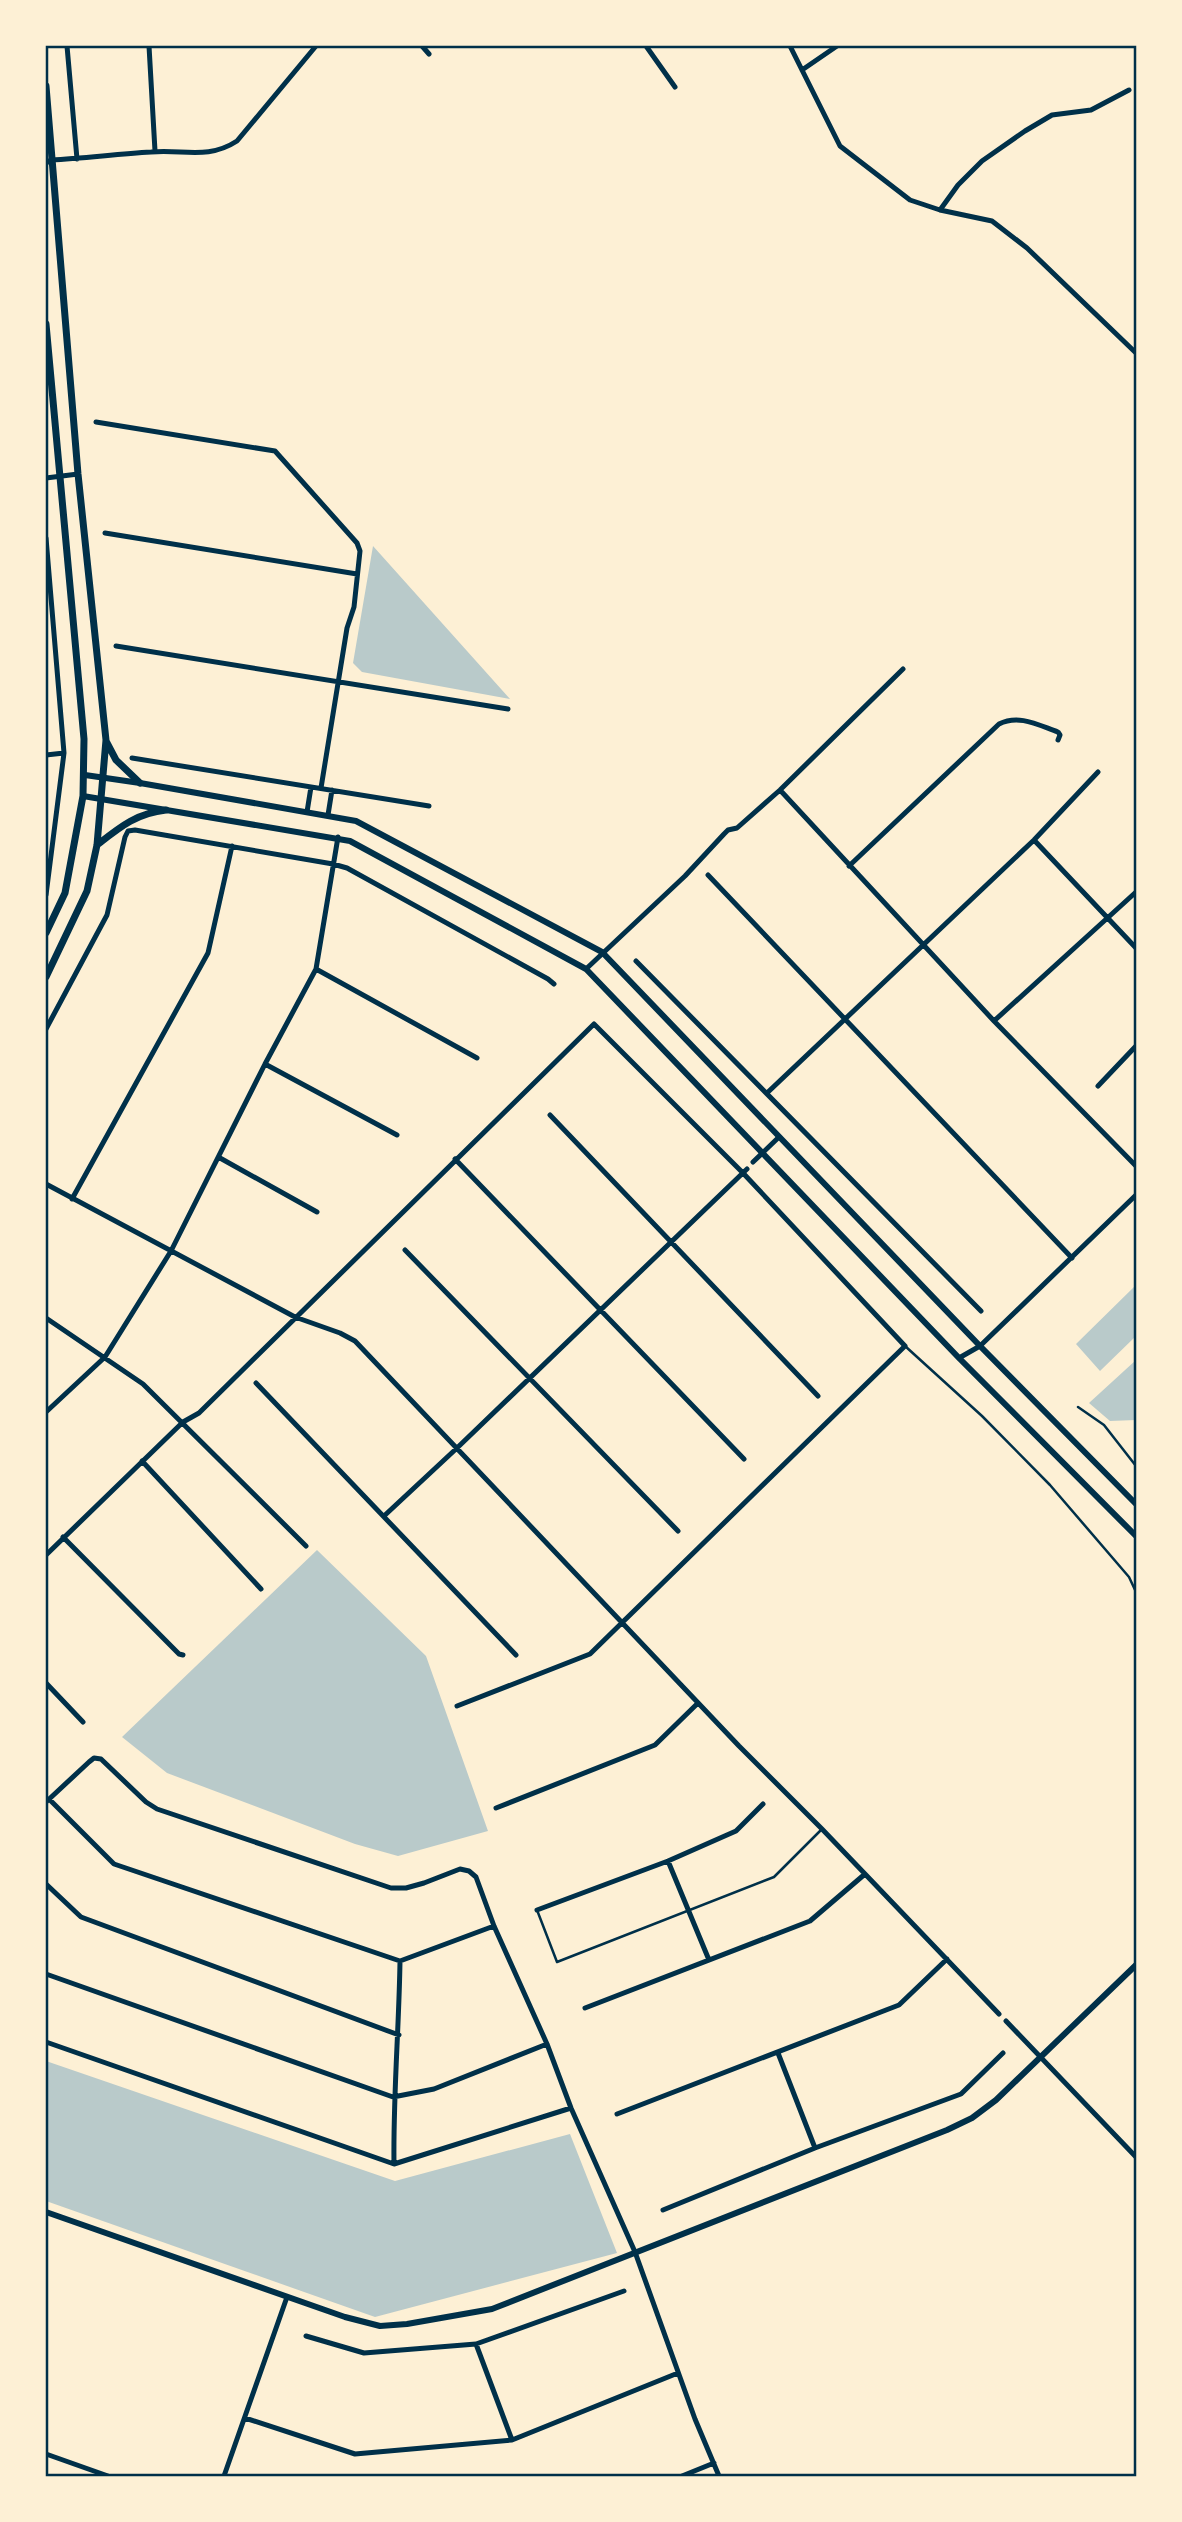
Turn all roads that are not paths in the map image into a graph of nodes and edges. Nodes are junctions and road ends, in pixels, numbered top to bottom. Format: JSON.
{"nodes":[{"id":1,"x":67,"y":46,"type":"edge"},
{"id":2,"x":149,"y":46,"type":"edge"},
{"id":3,"x":316,"y":46,"type":"edge"},
{"id":4,"x":422,"y":46,"type":"edge"},
{"id":5,"x":646,"y":46,"type":"edge"},
{"id":6,"x":790,"y":46,"type":"edge"},
{"id":7,"x":837,"y":46,"type":"edge"},
{"id":8,"x":429,"y":54,"type":"dead end"},
{"id":9,"x":802,"y":70,"type":"junction"},
{"id":10,"x":46,"y":86,"type":"edge"},
{"id":11,"x":675,"y":87,"type":"dead end"},
{"id":12,"x":1129,"y":90,"type":"dead end"},
{"id":13,"x":155,"y":151,"type":"junction"},
{"id":14,"x":77,"y":159,"type":"junction"},
{"id":15,"x":48,"y":162,"type":"edge"},
{"id":16,"x":940,"y":210,"type":"junction"},
{"id":17,"x":46,"y":324,"type":"edge"},
{"id":18,"x":1136,"y":353,"type":"edge"},
{"id":19,"x":96,"y":422,"type":"dead end"},
{"id":20,"x":78,"y":474,"type":"junction"},
{"id":21,"x":58,"y":477,"type":"junction"},
{"id":22,"x":46,"y":478,"type":"edge"},
{"id":23,"x":105,"y":533,"type":"dead end"},
{"id":24,"x":46,"y":538,"type":"edge"},
{"id":25,"x":357,"y":574,"type":"junction"},
{"id":26,"x":116,"y":646,"type":"dead end"},
{"id":27,"x":903,"y":669,"type":"dead end"},
{"id":28,"x":338,"y":682,"type":"junction"},
{"id":29,"x":508,"y":709,"type":"dead end"},
{"id":30,"x":106,"y":740,"type":"junction"},
{"id":31,"x":1058,"y":740,"type":"dead end"},
{"id":32,"x":64,"y":753,"type":"junction"},
{"id":33,"x":46,"y":755,"type":"edge"},
{"id":34,"x":132,"y":758,"type":"dead end"},
{"id":35,"x":1098,"y":772,"type":"dead end"},
{"id":36,"x":85,"y":775,"type":"junction"},
{"id":37,"x":104,"y":778,"type":"junction"},
{"id":38,"x":140,"y":783,"type":"junction"},
{"id":39,"x":311,"y":787,"type":"junction"},
{"id":40,"x":321,"y":789,"type":"junction"},
{"id":41,"x":332,"y":790,"type":"junction"},
{"id":42,"x":780,"y":790,"type":"junction"},
{"id":43,"x":83,"y":796,"type":"junction"},
{"id":44,"x":102,"y":798,"type":"junction"},
{"id":45,"x":429,"y":806,"type":"dead end"},
{"id":46,"x":166,"y":810,"type":"junction"},
{"id":47,"x":307,"y":812,"type":"junction"},
{"id":48,"x":328,"y":815,"type":"junction"},
{"id":49,"x":338,"y":837,"type":"junction"},
{"id":50,"x":1034,"y":840,"type":"junction"},
{"id":51,"x":97,"y":845,"type":"junction"},
{"id":52,"x":232,"y":846,"type":"junction"},
{"id":53,"x":333,"y":864,"type":"junction"},
{"id":54,"x":849,"y":866,"type":"junction"},
{"id":55,"x":708,"y":874,"type":"dead end"},
{"id":56,"x":1136,"y":892,"type":"edge"},
{"id":57,"x":46,"y":895,"type":"edge"},
{"id":58,"x":1109,"y":919,"type":"junction"},
{"id":59,"x":46,"y":933,"type":"edge"},
{"id":60,"x":923,"y":945,"type":"junction"},
{"id":61,"x":1136,"y":948,"type":"edge"},
{"id":62,"x":602,"y":952,"type":"junction"},
{"id":63,"x":636,"y":961,"type":"dead end"},
{"id":64,"x":586,"y":968,"type":"junction"},
{"id":65,"x":316,"y":969,"type":"junction"},
{"id":66,"x":46,"y":977,"type":"edge"},
{"id":67,"x":554,"y":984,"type":"dead end"},
{"id":68,"x":845,"y":1019,"type":"junction"},
{"id":69,"x":994,"y":1021,"type":"junction"},
{"id":70,"x":46,"y":1029,"type":"edge"},
{"id":71,"x":1136,"y":1046,"type":"edge"},
{"id":72,"x":477,"y":1058,"type":"dead end"},
{"id":73,"x":265,"y":1064,"type":"junction"},
{"id":74,"x":1098,"y":1086,"type":"dead end"},
{"id":75,"x":767,"y":1093,"type":"junction"},
{"id":76,"x":550,"y":1115,"type":"dead end"},
{"id":77,"x":397,"y":1135,"type":"dead end"},
{"id":78,"x":779,"y":1137,"type":"junction"},
{"id":79,"x":763,"y":1153,"type":"junction"},
{"id":80,"x":220,"y":1158,"type":"junction"},
{"id":81,"x":455,"y":1158,"type":"junction"},
{"id":82,"x":753,"y":1162,"type":"dead end"},
{"id":83,"x":1136,"y":1166,"type":"edge"},
{"id":84,"x":745,"y":1171,"type":"junction"},
{"id":85,"x":46,"y":1185,"type":"edge"},
{"id":86,"x":1136,"y":1195,"type":"edge"},
{"id":87,"x":72,"y":1199,"type":"junction"},
{"id":88,"x":317,"y":1212,"type":"dead end"},
{"id":89,"x":671,"y":1242,"type":"junction"},
{"id":90,"x":405,"y":1250,"type":"dead end"},
{"id":91,"x":171,"y":1251,"type":"junction"},
{"id":92,"x":1072,"y":1258,"type":"junction"},
{"id":93,"x":600,"y":1310,"type":"junction"},
{"id":94,"x":981,"y":1311,"type":"dead end"},
{"id":95,"x":295,"y":1317,"type":"junction"},
{"id":96,"x":46,"y":1318,"type":"edge"},
{"id":97,"x":905,"y":1346,"type":"junction"},
{"id":98,"x":980,"y":1346,"type":"junction"},
{"id":99,"x":105,"y":1357,"type":"junction"},
{"id":100,"x":959,"y":1357,"type":"junction"},
{"id":101,"x":529,"y":1379,"type":"junction"},
{"id":102,"x":256,"y":1383,"type":"dead end"},
{"id":103,"x":818,"y":1396,"type":"dead end"},
{"id":104,"x":1078,"y":1407,"type":"dead end"},
{"id":105,"x":46,"y":1412,"type":"edge"},
{"id":106,"x":183,"y":1422,"type":"junction"},
{"id":107,"x":457,"y":1448,"type":"junction"},
{"id":108,"x":744,"y":1459,"type":"dead end"},
{"id":109,"x":142,"y":1461,"type":"junction"},
{"id":110,"x":1136,"y":1466,"type":"edge"},
{"id":111,"x":1136,"y":1504,"type":"edge"},
{"id":112,"x":384,"y":1516,"type":"junction"},
{"id":113,"x":678,"y":1531,"type":"dead end"},
{"id":114,"x":1136,"y":1536,"type":"edge"},
{"id":115,"x":63,"y":1537,"type":"junction"},
{"id":116,"x":306,"y":1546,"type":"dead end"},
{"id":117,"x":46,"y":1555,"type":"edge"},
{"id":118,"x":261,"y":1589,"type":"dead end"},
{"id":119,"x":1136,"y":1591,"type":"edge"},
{"id":120,"x":623,"y":1623,"type":"junction"},
{"id":121,"x":183,"y":1655,"type":"dead end"},
{"id":122,"x":516,"y":1656,"type":"dead end"},
{"id":123,"x":46,"y":1683,"type":"edge"},
{"id":124,"x":698,"y":1703,"type":"junction"},
{"id":125,"x":457,"y":1706,"type":"dead end"},
{"id":126,"x":83,"y":1722,"type":"dead end"},
{"id":127,"x":47,"y":1800,"type":"edge"},
{"id":128,"x":763,"y":1804,"type":"dead end"},
{"id":129,"x":496,"y":1808,"type":"dead end"},
{"id":130,"x":822,"y":1829,"type":"junction"},
{"id":131,"x":668,"y":1861,"type":"junction"},
{"id":132,"x":865,"y":1874,"type":"junction"},
{"id":133,"x":46,"y":1884,"type":"edge"},
{"id":134,"x":537,"y":1910,"type":"joint"},
{"id":135,"x":689,"y":1910,"type":"junction"},
{"id":136,"x":494,"y":1926,"type":"junction"},
{"id":137,"x":947,"y":1959,"type":"junction"},
{"id":138,"x":709,"y":1960,"type":"junction"},
{"id":139,"x":400,"y":1961,"type":"junction"},
{"id":140,"x":1136,"y":1965,"type":"edge"},
{"id":141,"x":46,"y":1974,"type":"edge"},
{"id":142,"x":585,"y":2008,"type":"dead end"},
{"id":143,"x":999,"y":2014,"type":"dead end"},
{"id":144,"x":1006,"y":2021,"type":"dead end"},
{"id":145,"x":399,"y":2035,"type":"junction"},
{"id":146,"x":46,"y":2042,"type":"edge"},
{"id":147,"x":547,"y":2044,"type":"junction"},
{"id":148,"x":778,"y":2053,"type":"junction"},
{"id":149,"x":1003,"y":2053,"type":"dead end"},
{"id":150,"x":1040,"y":2057,"type":"junction"},
{"id":151,"x":393,"y":2097,"type":"junction"},
{"id":152,"x":571,"y":2108,"type":"junction"},
{"id":153,"x":617,"y":2114,"type":"dead end"},
{"id":154,"x":815,"y":2148,"type":"junction"},
{"id":155,"x":1136,"y":2157,"type":"edge"},
{"id":156,"x":394,"y":2164,"type":"junction"},
{"id":157,"x":663,"y":2210,"type":"dead end"},
{"id":158,"x":46,"y":2212,"type":"edge"},
{"id":159,"x":635,"y":2252,"type":"junction"},
{"id":160,"x":624,"y":2291,"type":"dead end"},
{"id":161,"x":287,"y":2297,"type":"junction"},
{"id":162,"x":306,"y":2336,"type":"dead end"},
{"id":163,"x":476,"y":2343,"type":"junction"},
{"id":164,"x":678,"y":2373,"type":"junction"},
{"id":165,"x":245,"y":2418,"type":"junction"},
{"id":166,"x":512,"y":2440,"type":"junction"},
{"id":167,"x":46,"y":2454,"type":"edge"},
{"id":168,"x":714,"y":2463,"type":"junction"},
{"id":169,"x":108,"y":2476,"type":"edge"},
{"id":170,"x":224,"y":2476,"type":"edge"},
{"id":171,"x":682,"y":2476,"type":"edge"},
{"id":172,"x":719,"y":2476,"type":"edge"}],
"edges":[{"from":1,"to":14,"type":"street"},
{"from":2,"to":13,"type":"street"},
{"from":3,"to":13,"type":"street"},
{"from":4,"to":8,"type":"street"},
{"from":5,"to":11,"type":"street"},
{"from":6,"to":9,"type":"street"},
{"from":7,"to":9,"type":"street"},
{"from":9,"to":16,"type":"street"},
{"from":10,"to":15,"type":"main road"},
{"from":12,"to":16,"type":"street"},
{"from":13,"to":14,"type":"street"},
{"from":14,"to":15,"type":"street"},
{"from":15,"to":20,"type":"main road"},
{"from":16,"to":18,"type":"street"},
{"from":17,"to":21,"type":"main road"},
{"from":19,"to":25,"type":"street"},
{"from":20,"to":21,"type":"street"},
{"from":20,"to":30,"type":"main road"},
{"from":21,"to":22,"type":"street"},
{"from":21,"to":36,"type":"main road"},
{"from":23,"to":25,"type":"street"},
{"from":24,"to":32,"type":"street"},
{"from":25,"to":28,"type":"street"},
{"from":26,"to":28,"type":"street"},
{"from":27,"to":42,"type":"street"},
{"from":28,"to":29,"type":"street"},
{"from":28,"to":40,"type":"street"},
{"from":30,"to":37,"type":"main road"},
{"from":30,"to":38,"type":"main road"},
{"from":31,"to":54,"type":"street"},
{"from":32,"to":33,"type":"street"},
{"from":32,"to":57,"type":"street"},
{"from":34,"to":39,"type":"street"},
{"from":35,"to":50,"type":"street"},
{"from":36,"to":37,"type":"street"},
{"from":36,"to":43,"type":"main road"},
{"from":37,"to":38,"type":"street"},
{"from":37,"to":44,"type":"main road"},
{"from":38,"to":47,"type":"street"},
{"from":39,"to":40,"type":"street"},
{"from":39,"to":47,"type":"street"},
{"from":40,"to":41,"type":"street"},
{"from":41,"to":45,"type":"street"},
{"from":41,"to":48,"type":"street"},
{"from":42,"to":54,"type":"street"},
{"from":42,"to":62,"type":"street"},
{"from":43,"to":44,"type":"street"},
{"from":43,"to":59,"type":"main road"},
{"from":44,"to":46,"type":"street"},
{"from":44,"to":51,"type":"main road"},
{"from":46,"to":49,"type":"street"},
{"from":46,"to":51,"type":"main road"},
{"from":47,"to":48,"type":"street"},
{"from":48,"to":62,"type":"street"},
{"from":49,"to":53,"type":"street"},
{"from":49,"to":64,"type":"street"},
{"from":50,"to":58,"type":"street"},
{"from":50,"to":60,"type":"street"},
{"from":51,"to":66,"type":"main road"},
{"from":52,"to":53,"type":"street"},
{"from":52,"to":70,"type":"street"},
{"from":52,"to":87,"type":"street"},
{"from":53,"to":65,"type":"street"},
{"from":53,"to":67,"type":"street"},
{"from":54,"to":60,"type":"street"},
{"from":55,"to":68,"type":"street"},
{"from":56,"to":58,"type":"street"},
{"from":58,"to":61,"type":"street"},
{"from":58,"to":69,"type":"street"},
{"from":60,"to":68,"type":"street"},
{"from":60,"to":69,"type":"street"},
{"from":62,"to":64,"type":"street"},
{"from":62,"to":78,"type":"street"},
{"from":63,"to":75,"type":"street"},
{"from":64,"to":79,"type":"street"},
{"from":65,"to":72,"type":"street"},
{"from":65,"to":73,"type":"street"},
{"from":68,"to":75,"type":"street"},
{"from":68,"to":92,"type":"street"},
{"from":69,"to":83,"type":"street"},
{"from":71,"to":74,"type":"street"},
{"from":73,"to":77,"type":"street"},
{"from":73,"to":80,"type":"street"},
{"from":75,"to":94,"type":"street"},
{"from":76,"to":89,"type":"street"},
{"from":78,"to":79,"type":"street"},
{"from":78,"to":98,"type":"street"},
{"from":79,"to":82,"type":"street"},
{"from":79,"to":100,"type":"street"},
{"from":80,"to":88,"type":"street"},
{"from":80,"to":91,"type":"street"},
{"from":81,"to":84,"type":"street"},
{"from":81,"to":93,"type":"street"},
{"from":81,"to":95,"type":"street"},
{"from":84,"to":89,"type":"street"},
{"from":84,"to":97,"type":"street"},
{"from":85,"to":87,"type":"street"},
{"from":86,"to":92,"type":"street"},
{"from":87,"to":91,"type":"street"},
{"from":89,"to":93,"type":"street"},
{"from":89,"to":103,"type":"street"},
{"from":90,"to":101,"type":"street"},
{"from":91,"to":95,"type":"street"},
{"from":91,"to":99,"type":"street"},
{"from":92,"to":98,"type":"street"},
{"from":93,"to":101,"type":"street"},
{"from":93,"to":108,"type":"street"},
{"from":95,"to":106,"type":"street"},
{"from":95,"to":107,"type":"street"},
{"from":96,"to":99,"type":"street"},
{"from":97,"to":119,"type":"lane"},
{"from":97,"to":120,"type":"street"},
{"from":98,"to":100,"type":"street"},
{"from":98,"to":111,"type":"street"},
{"from":99,"to":105,"type":"street"},
{"from":99,"to":106,"type":"street"},
{"from":100,"to":114,"type":"street"},
{"from":101,"to":107,"type":"street"},
{"from":101,"to":113,"type":"street"},
{"from":102,"to":112,"type":"street"},
{"from":104,"to":110,"type":"lane"},
{"from":106,"to":109,"type":"street"},
{"from":106,"to":116,"type":"street"},
{"from":107,"to":112,"type":"street"},
{"from":107,"to":120,"type":"street"},
{"from":109,"to":115,"type":"street"},
{"from":109,"to":118,"type":"street"},
{"from":112,"to":122,"type":"street"},
{"from":115,"to":117,"type":"street"},
{"from":115,"to":121,"type":"street"},
{"from":120,"to":124,"type":"street"},
{"from":120,"to":125,"type":"street"},
{"from":123,"to":126,"type":"street"},
{"from":124,"to":129,"type":"street"},
{"from":124,"to":130,"type":"street"},
{"from":127,"to":136,"type":"street"},
{"from":127,"to":139,"type":"street"},
{"from":128,"to":131,"type":"street"},
{"from":130,"to":132,"type":"street"},
{"from":130,"to":135,"type":"lane"},
{"from":131,"to":134,"type":"street"},
{"from":131,"to":135,"type":"street"},
{"from":132,"to":137,"type":"street"},
{"from":132,"to":138,"type":"street"},
{"from":133,"to":145,"type":"street"},
{"from":134,"to":135,"type":"lane"},
{"from":135,"to":138,"type":"street"},
{"from":136,"to":139,"type":"street"},
{"from":136,"to":147,"type":"street"},
{"from":137,"to":143,"type":"street"},
{"from":137,"to":148,"type":"street"},
{"from":138,"to":142,"type":"street"},
{"from":139,"to":145,"type":"street"},
{"from":140,"to":150,"type":"street"},
{"from":141,"to":151,"type":"street"},
{"from":144,"to":150,"type":"street"},
{"from":145,"to":151,"type":"street"},
{"from":146,"to":156,"type":"street"},
{"from":147,"to":151,"type":"street"},
{"from":147,"to":152,"type":"street"},
{"from":148,"to":153,"type":"street"},
{"from":148,"to":154,"type":"street"},
{"from":149,"to":154,"type":"street"},
{"from":150,"to":155,"type":"street"},
{"from":150,"to":159,"type":"street"},
{"from":151,"to":156,"type":"street"},
{"from":152,"to":156,"type":"street"},
{"from":152,"to":159,"type":"street"},
{"from":154,"to":157,"type":"street"},
{"from":158,"to":161,"type":"street"},
{"from":159,"to":161,"type":"street"},
{"from":159,"to":164,"type":"street"},
{"from":160,"to":163,"type":"street"},
{"from":161,"to":165,"type":"street"},
{"from":162,"to":163,"type":"street"},
{"from":163,"to":166,"type":"street"},
{"from":164,"to":166,"type":"street"},
{"from":164,"to":168,"type":"street"},
{"from":165,"to":166,"type":"street"},
{"from":165,"to":170,"type":"street"},
{"from":167,"to":169,"type":"street"},
{"from":168,"to":171,"type":"street"},
{"from":168,"to":172,"type":"street"}]}
